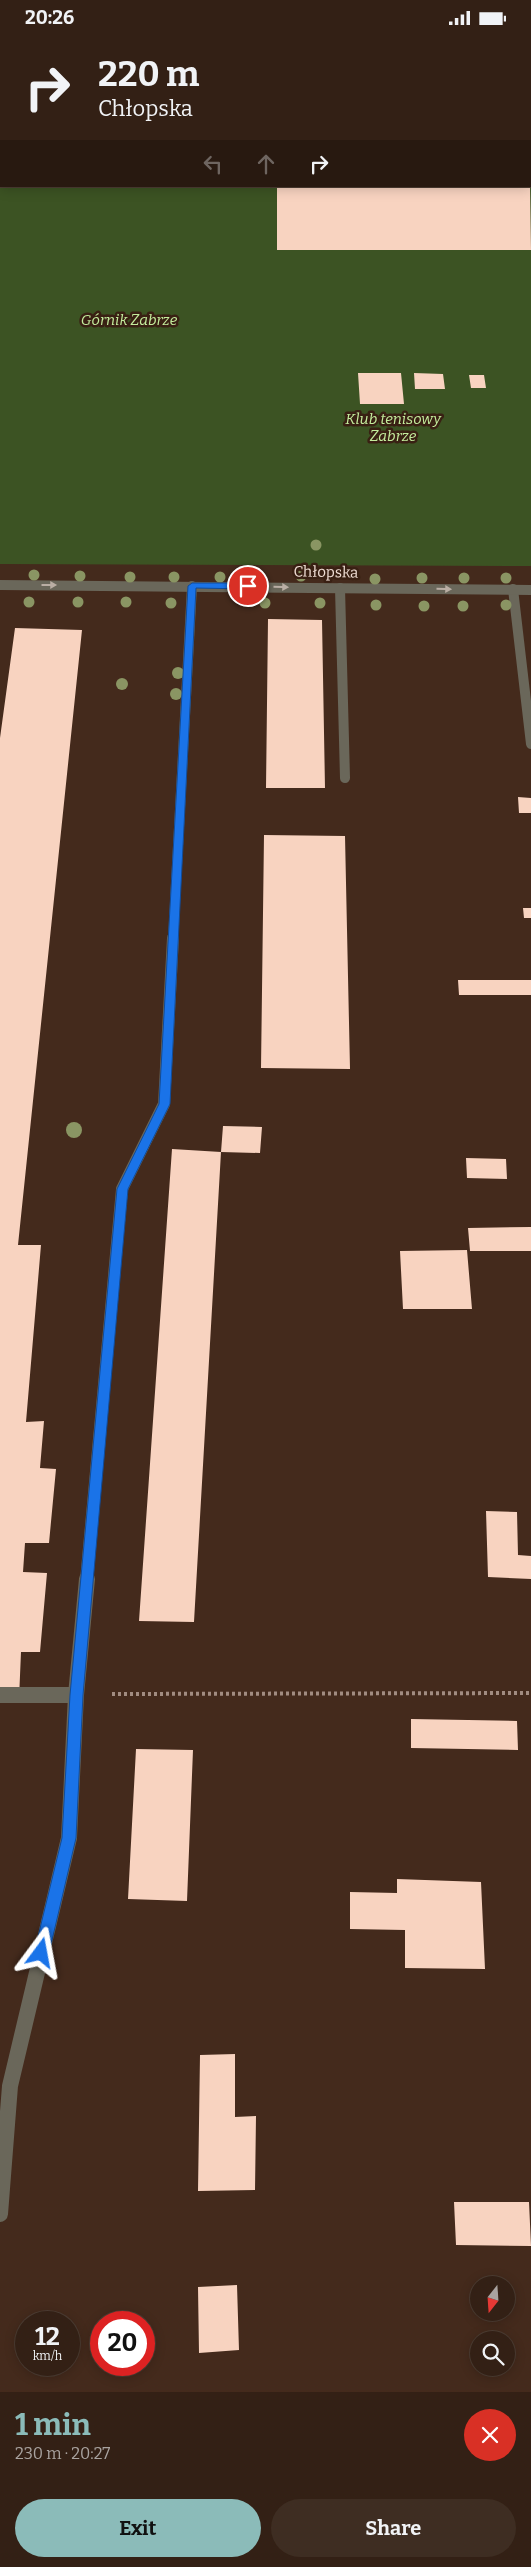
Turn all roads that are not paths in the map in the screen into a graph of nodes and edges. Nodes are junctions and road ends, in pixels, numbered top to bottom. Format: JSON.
{"nodes":[{"id":1,"x":0,"y":585,"type":"edge"},
{"id":2,"x":192,"y":586,"type":"junction"},
{"id":3,"x":340,"y":587,"type":"junction"},
{"id":4,"x":513,"y":589,"type":"junction"},
{"id":5,"x":531,"y":590,"type":"edge"},
{"id":6,"x":531,"y":744,"type":"edge"},
{"id":7,"x":345,"y":778,"type":"dead end"},
{"id":8,"x":0,"y":1695,"type":"edge"},
{"id":9,"x":76,"y":1695,"type":"junction"},
{"id":10,"x":0,"y":2214,"type":"edge"}],
"edges":[{"from":1,"to":2,"type":"street","name":"Chłopska","one_way":true},
{"from":2,"to":3,"type":"street","name":"Chłopska","one_way":true},
{"from":2,"to":9,"type":"street"},
{"from":3,"to":4,"type":"street","name":"Chłopska","one_way":true},
{"from":3,"to":7,"type":"street"},
{"from":4,"to":5,"type":"street","name":"Chłopska"},
{"from":4,"to":6,"type":"street"},
{"from":8,"to":9,"type":"street"},
{"from":9,"to":10,"type":"street"}]}
